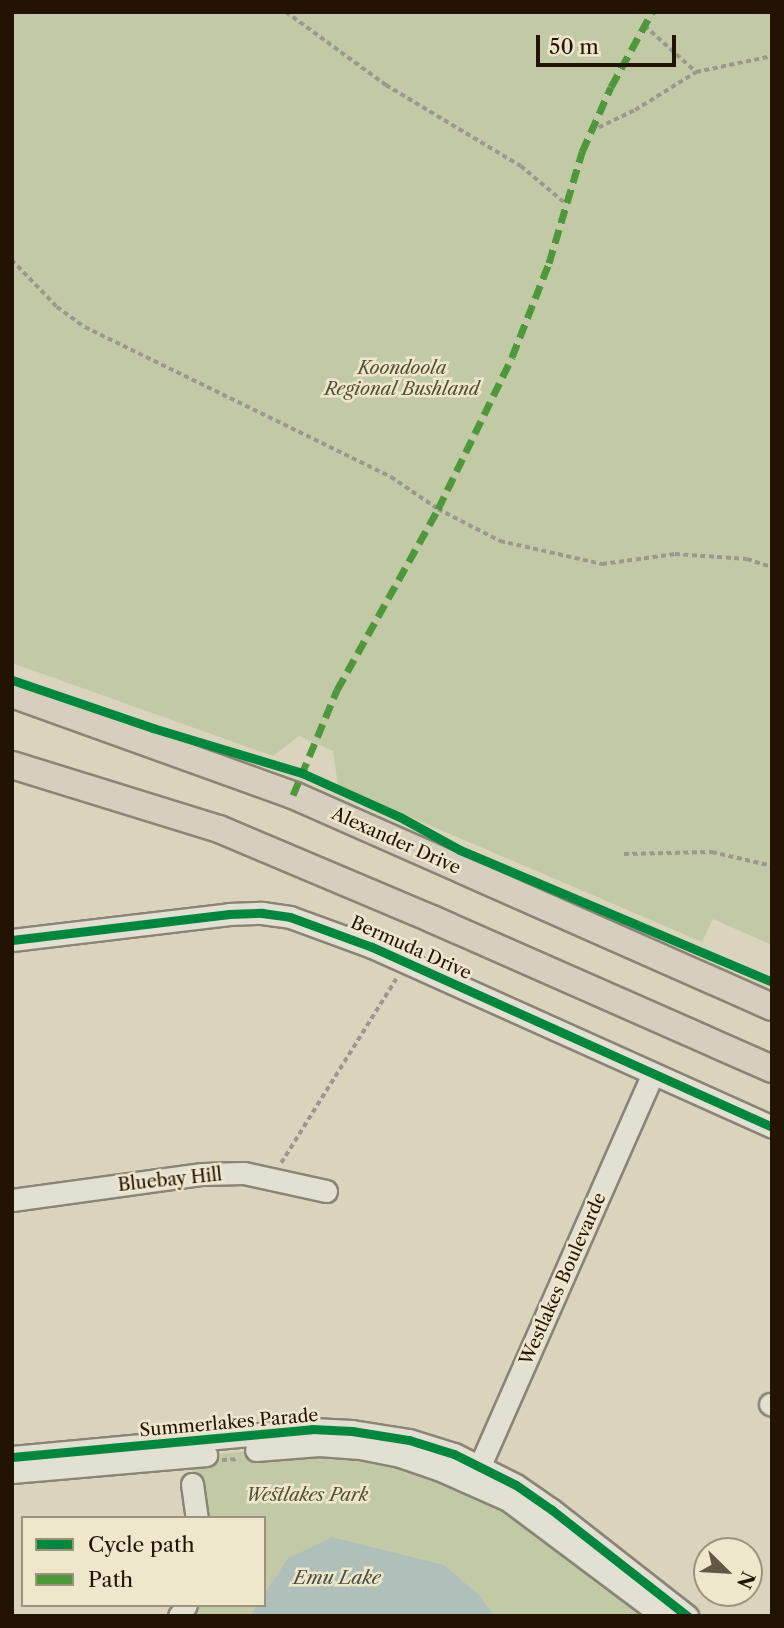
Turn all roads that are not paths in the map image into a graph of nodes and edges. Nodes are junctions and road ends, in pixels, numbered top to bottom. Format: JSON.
{"nodes":[{"id":1,"x":12,"y":695,"type":"edge"},
{"id":2,"x":12,"y":765,"type":"edge"},
{"id":3,"x":12,"y":940,"type":"edge"},
{"id":4,"x":772,"y":1007,"type":"edge"},
{"id":5,"x":772,"y":1069,"type":"edge"},
{"id":6,"x":653,"y":1074,"type":"junction"},
{"id":7,"x":772,"y":1127,"type":"edge"},
{"id":8,"x":326,"y":1191,"type":"dead end"},
{"id":9,"x":12,"y":1200,"type":"edge"},
{"id":10,"x":12,"y":1457,"type":"edge"},
{"id":11,"x":12,"y":1472,"type":"edge"},
{"id":12,"x":476,"y":1474,"type":"junction"},
{"id":13,"x":192,"y":1484,"type":"dead end"},
{"id":14,"x":197,"y":1516,"type":"edge"},
{"id":15,"x":663,"y":1616,"type":"edge"},
{"id":16,"x":687,"y":1616,"type":"edge"}],
"edges":[{"from":1,"to":4,"type":"main road","name":"Alexander Drive"},
{"from":2,"to":5,"type":"main road"},
{"from":3,"to":6,"type":"street","name":"Bermuda Drive"},
{"from":6,"to":7,"type":"street","name":"Bermuda Drive"},
{"from":6,"to":12,"type":"street","name":"Westlakes Boulevarde"},
{"from":8,"to":9,"type":"street","name":"Bluebay Hill"},
{"from":10,"to":12,"type":"street","name":"Summerlakes Parade"},
{"from":11,"to":12,"type":"street","name":"Summerlakes Parade"},
{"from":12,"to":15,"type":"street","name":"Summerlakes Parade"},
{"from":12,"to":16,"type":"street","name":"Summerlakes Parade"},
{"from":13,"to":14,"type":"street"}]}
